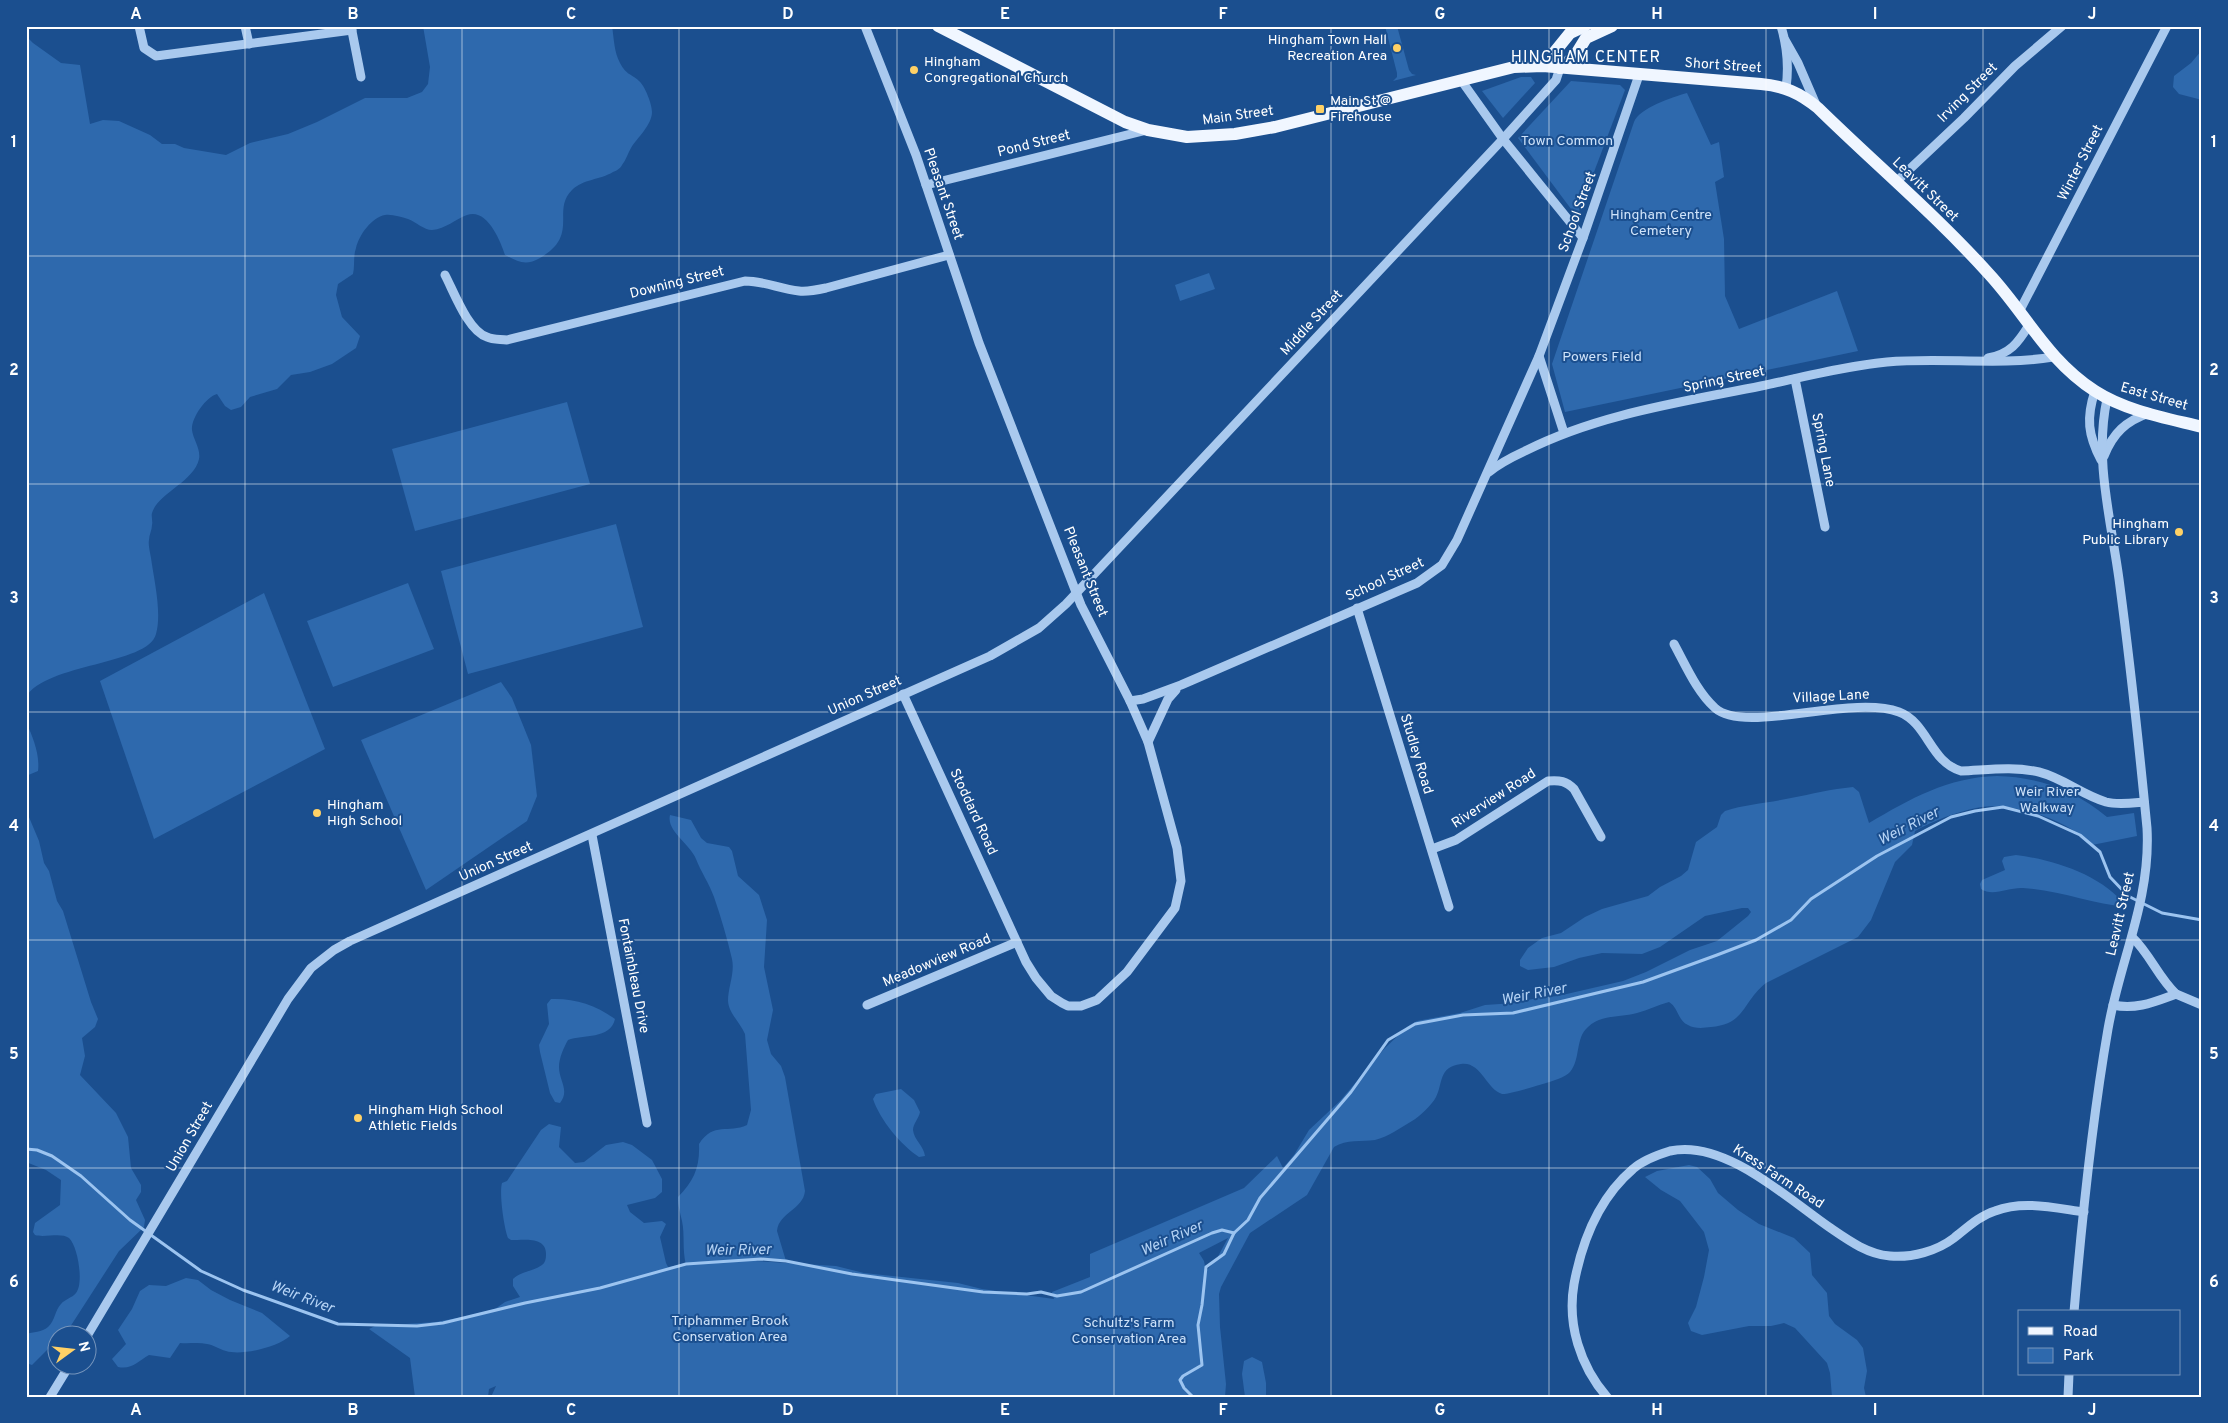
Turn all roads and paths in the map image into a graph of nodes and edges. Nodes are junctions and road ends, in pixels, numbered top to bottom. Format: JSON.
{"nodes":[{"id":1,"x":139,"y":26,"type":"edge"},
{"id":2,"x":245,"y":26,"type":"edge"},
{"id":3,"x":865,"y":26,"type":"edge"},
{"id":4,"x":938,"y":26,"type":"edge"},
{"id":5,"x":1612,"y":26,"type":"edge"},
{"id":6,"x":1781,"y":26,"type":"edge"},
{"id":7,"x":2062,"y":26,"type":"edge"},
{"id":8,"x":2167,"y":26,"type":"edge"},
{"id":9,"x":352,"y":28,"type":"edge"},
{"id":10,"x":1587,"y":29,"type":"edge"},
{"id":11,"x":1785,"y":40,"type":"junction"},
{"id":12,"x":249,"y":44,"type":"junction"},
{"id":13,"x":1560,"y":68,"type":"junction"},
{"id":14,"x":1639,"y":75,"type":"junction"},
{"id":15,"x":361,"y":77,"type":"dead end"},
{"id":16,"x":1461,"y":80,"type":"junction"},
{"id":17,"x":1786,"y":88,"type":"junction"},
{"id":18,"x":1818,"y":108,"type":"junction"},
{"id":19,"x":1148,"y":130,"type":"junction"},
{"id":20,"x":1503,"y":139,"type":"junction"},
{"id":21,"x":1896,"y":182,"type":"junction"},
{"id":22,"x":926,"y":185,"type":"junction"},
{"id":23,"x":1583,"y":238,"type":"junction"},
{"id":24,"x":949,"y":254,"type":"junction"},
{"id":25,"x":445,"y":275,"type":"dead end"},
{"id":26,"x":2020,"y":312,"type":"junction"},
{"id":27,"x":2029,"y":325,"type":"junction"},
{"id":28,"x":1539,"y":356,"type":"junction"},
{"id":29,"x":2053,"y":357,"type":"junction"},
{"id":30,"x":1978,"y":360,"type":"junction"},
{"id":31,"x":1795,"y":379,"type":"junction"},
{"id":32,"x":2095,"y":391,"type":"junction"},
{"id":33,"x":2107,"y":399,"type":"junction"},
{"id":34,"x":2150,"y":413,"type":"junction"},
{"id":35,"x":2202,"y":427,"type":"edge"},
{"id":36,"x":1564,"y":433,"type":"junction"},
{"id":37,"x":2102,"y":463,"type":"junction"},
{"id":38,"x":1487,"y":473,"type":"junction"},
{"id":39,"x":1825,"y":527,"type":"dead end"},
{"id":40,"x":1077,"y":592,"type":"junction"},
{"id":41,"x":1357,"y":608,"type":"junction"},
{"id":42,"x":1674,"y":644,"type":"dead end"},
{"id":43,"x":1181,"y":685,"type":"junction"},
{"id":44,"x":903,"y":694,"type":"junction"},
{"id":45,"x":1130,"y":701,"type":"junction"},
{"id":46,"x":1148,"y":742,"type":"junction"},
{"id":47,"x":2144,"y":802,"type":"junction"},
{"id":48,"x":592,"y":835,"type":"junction"},
{"id":49,"x":1602,"y":837,"type":"dead end"},
{"id":50,"x":1432,"y":849,"type":"junction"},
{"id":51,"x":1449,"y":908,"type":"dead end"},
{"id":52,"x":2132,"y":937,"type":"junction"},
{"id":53,"x":1017,"y":942,"type":"junction"},
{"id":54,"x":2176,"y":994,"type":"junction"},
{"id":55,"x":867,"y":1005,"type":"dead end"},
{"id":56,"x":2113,"y":1005,"type":"junction"},
{"id":57,"x":2202,"y":1005,"type":"edge"},
{"id":58,"x":647,"y":1123,"type":"dead end"},
{"id":59,"x":2084,"y":1212,"type":"junction"},
{"id":60,"x":2074,"y":1310,"type":"edge"},
{"id":61,"x":93,"y":1326,"type":"edge"},
{"id":62,"x":63,"y":1376,"type":"edge"},
{"id":63,"x":2069,"y":1376,"type":"edge"},
{"id":64,"x":50,"y":1397,"type":"edge"},
{"id":65,"x":1607,"y":1397,"type":"edge"},
{"id":66,"x":2068,"y":1397,"type":"edge"}],
"edges":[{"from":1,"to":12,"type":"street"},
{"from":2,"to":12,"type":"street"},
{"from":3,"to":22,"type":"street","name":"Pleasant Street"},
{"from":4,"to":19,"type":"main road","name":"Main Street"},
{"from":5,"to":10,"type":"main road"},
{"from":6,"to":11,"type":"street","name":"Leavitt Street"},
{"from":7,"to":21,"type":"street","name":"Irving Street"},
{"from":8,"to":26,"type":"street","name":"Winter Street"},
{"from":9,"to":12,"type":"street"},
{"from":9,"to":15,"type":"street"},
{"from":10,"to":13,"type":"main road"},
{"from":10,"to":13,"type":"main road"},
{"from":11,"to":17,"type":"street","name":"Leavitt Street"},
{"from":11,"to":18,"type":"street","name":"Leavitt Street"},
{"from":13,"to":14,"type":"main road","name":"Short Street"},
{"from":13,"to":16,"type":"main road","name":"Main Street"},
{"from":13,"to":20,"type":"street","name":"Middle Street"},
{"from":14,"to":17,"type":"main road","name":"Short Street"},
{"from":14,"to":23,"type":"street","name":"School Street"},
{"from":16,"to":19,"type":"main road","name":"Main Street"},
{"from":16,"to":20,"type":"street"},
{"from":17,"to":18,"type":"main road","name":"Short Street"},
{"from":18,"to":21,"type":"main road","name":"Leavitt Street"},
{"from":19,"to":22,"type":"street","name":"Pond Street"},
{"from":20,"to":23,"type":"street"},
{"from":20,"to":40,"type":"street","name":"Middle Street"},
{"from":21,"to":26,"type":"main road","name":"Leavitt Street"},
{"from":22,"to":24,"type":"street","name":"Pleasant Street"},
{"from":23,"to":28,"type":"street","name":"School Street"},
{"from":24,"to":25,"type":"street","name":"Downing Street"},
{"from":24,"to":40,"type":"street","name":"Pleasant Street"},
{"from":26,"to":27,"type":"main road","name":"Leavitt Street"},
{"from":27,"to":29,"type":"main road","name":"Leavitt Street"},
{"from":27,"to":30,"type":"street","name":"Spring Street"},
{"from":28,"to":36,"type":"street"},
{"from":28,"to":38,"type":"street","name":"School Street"},
{"from":29,"to":30,"type":"street","name":"Spring Street"},
{"from":29,"to":32,"type":"main road","name":"East Street"},
{"from":30,"to":31,"type":"street","name":"Spring Street"},
{"from":31,"to":36,"type":"street","name":"Spring Street"},
{"from":31,"to":39,"type":"street","name":"Spring Lane"},
{"from":32,"to":33,"type":"main road","name":"East Street"},
{"from":32,"to":37,"type":"street","name":"Leavitt Street"},
{"from":33,"to":34,"type":"main road","name":"East Street"},
{"from":33,"to":37,"type":"street","name":"Leavitt Street"},
{"from":34,"to":35,"type":"main road","name":"East Street"},
{"from":34,"to":37,"type":"street"},
{"from":36,"to":38,"type":"street","name":"Spring Street"},
{"from":37,"to":47,"type":"street","name":"Leavitt Street"},
{"from":38,"to":41,"type":"street","name":"School Street"},
{"from":40,"to":44,"type":"street","name":"Union Street"},
{"from":40,"to":45,"type":"street","name":"Pleasant Street"},
{"from":41,"to":43,"type":"street","name":"School Street"},
{"from":41,"to":50,"type":"street","name":"Studley Road"},
{"from":42,"to":47,"type":"street","name":"Village Lane"},
{"from":43,"to":45,"type":"street","name":"School Street"},
{"from":43,"to":46,"type":"street","name":"School Street"},
{"from":44,"to":48,"type":"street","name":"Union Street"},
{"from":44,"to":53,"type":"street","name":"Stoddard Road"},
{"from":45,"to":46,"type":"street","name":"Pleasant Street"},
{"from":46,"to":53,"type":"street","name":"Pleasant Street"},
{"from":47,"to":52,"type":"street","name":"Leavitt Street"},
{"from":48,"to":58,"type":"street","name":"Fontainbleau Drive"},
{"from":48,"to":61,"type":"street","name":"Union Street"},
{"from":49,"to":50,"type":"street","name":"Riverview Road"},
{"from":50,"to":51,"type":"street","name":"Studley Road"},
{"from":52,"to":54,"type":"street"},
{"from":52,"to":56,"type":"street","name":"Leavitt Street"},
{"from":53,"to":55,"type":"street","name":"Meadowview Road"},
{"from":54,"to":56,"type":"street"},
{"from":54,"to":57,"type":"street"},
{"from":56,"to":59,"type":"street","name":"Leavitt Street"},
{"from":59,"to":60,"type":"street","name":"Leavitt Street"},
{"from":59,"to":65,"type":"street","name":"Kress Farm Road"},
{"from":62,"to":64,"type":"street"},
{"from":63,"to":66,"type":"street"}]}
